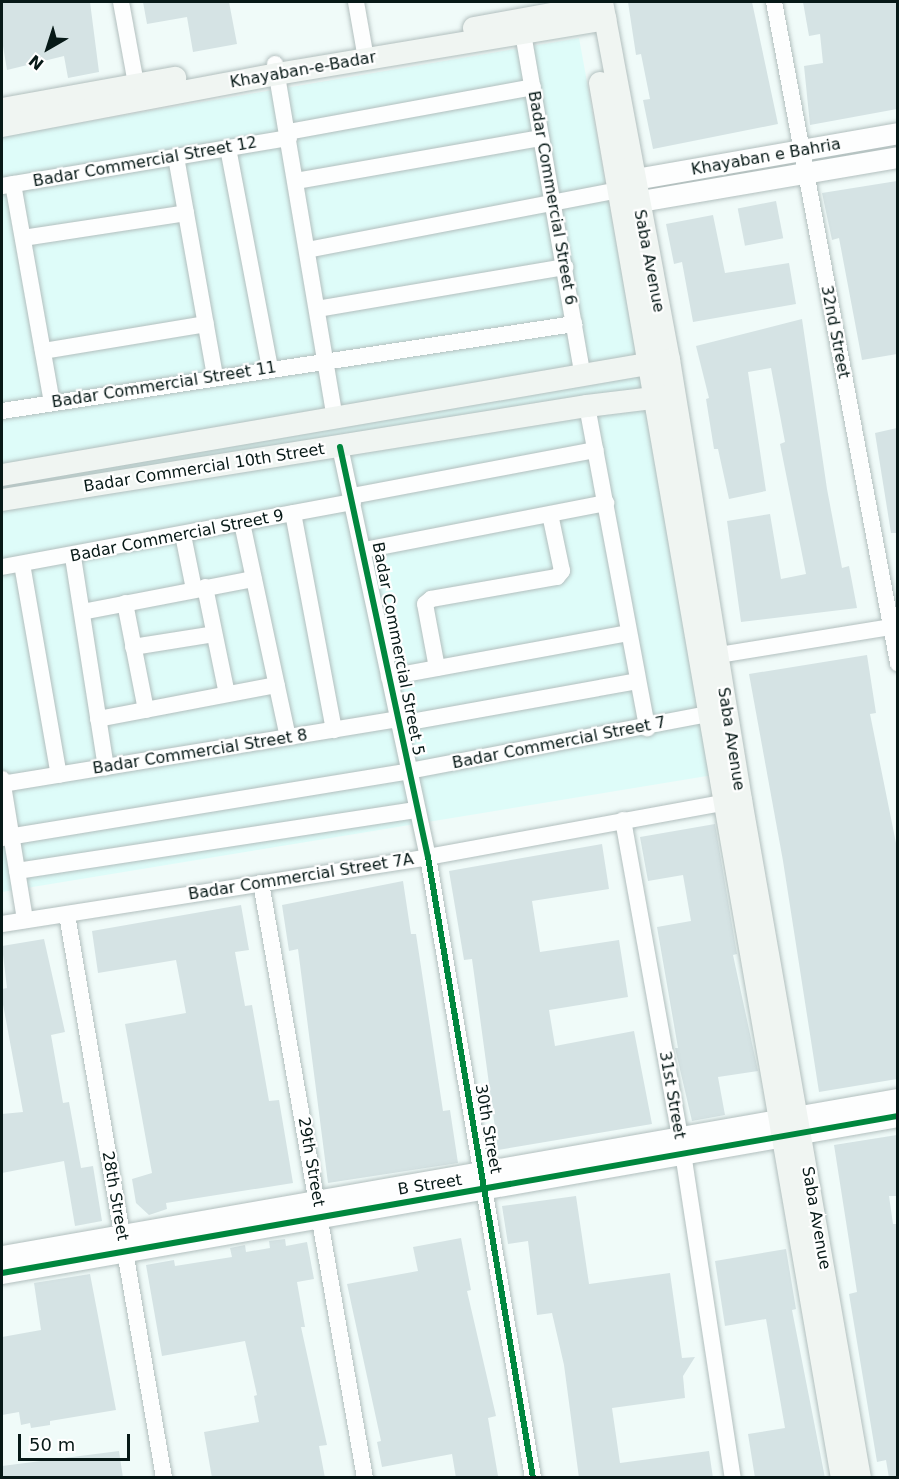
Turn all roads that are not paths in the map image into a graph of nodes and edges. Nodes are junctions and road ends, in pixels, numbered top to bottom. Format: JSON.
{"nodes":[{"id":1,"x":121,"y":2,"type":"edge"},
{"id":2,"x":356,"y":2,"type":"edge"},
{"id":3,"x":774,"y":2,"type":"edge"},
{"id":4,"x":595,"y":10,"type":"edge"},
{"id":5,"x":522,"y":28,"type":"junction"},
{"id":6,"x":365,"y":53,"type":"junction"},
{"id":7,"x":276,"y":69,"type":"junction"},
{"id":8,"x":136,"y":84,"type":"junction"},
{"id":9,"x":533,"y":87,"type":"junction"},
{"id":10,"x":2,"y":109,"type":"edge"},
{"id":11,"x":2,"y":126,"type":"edge"},
{"id":12,"x":897,"y":133,"type":"edge"},
{"id":13,"x":288,"y":135,"type":"junction"},
{"id":14,"x":541,"y":138,"type":"junction"},
{"id":15,"x":228,"y":148,"type":"junction"},
{"id":16,"x":800,"y":151,"type":"junction"},
{"id":17,"x":176,"y":157,"type":"junction"},
{"id":18,"x":897,"y":157,"type":"edge"},
{"id":19,"x":805,"y":173,"type":"junction"},
{"id":20,"x":296,"y":182,"type":"junction"},
{"id":21,"x":8,"y":185,"type":"edge"},
{"id":22,"x":625,"y":192,"type":"junction"},
{"id":23,"x":553,"y":205,"type":"junction"},
{"id":24,"x":186,"y":213,"type":"junction"},
{"id":25,"x":23,"y":238,"type":"junction"},
{"id":26,"x":307,"y":250,"type":"junction"},
{"id":27,"x":565,"y":267,"type":"junction"},
{"id":28,"x":317,"y":309,"type":"junction"},
{"id":29,"x":206,"y":324,"type":"junction"},
{"id":30,"x":574,"y":324,"type":"junction"},
{"id":31,"x":43,"y":351,"type":"junction"},
{"id":32,"x":326,"y":360,"type":"junction"},
{"id":33,"x":660,"y":362,"type":"junction"},
{"id":34,"x":270,"y":369,"type":"junction"},
{"id":35,"x":583,"y":376,"type":"junction"},
{"id":36,"x":215,"y":377,"type":"junction"},
{"id":37,"x":665,"y":397,"type":"junction"},
{"id":38,"x":52,"y":403,"type":"junction"},
{"id":39,"x":586,"y":406,"type":"junction"},
{"id":40,"x":2,"y":411,"type":"edge"},
{"id":41,"x":335,"y":420,"type":"junction"},
{"id":42,"x":340,"y":447,"type":"junction"},
{"id":43,"x":596,"y":450,"type":"junction"},
{"id":44,"x":2,"y":475,"type":"edge"},
{"id":45,"x":352,"y":499,"type":"junction"},
{"id":46,"x":2,"y":500,"type":"edge"},
{"id":47,"x":606,"y":503,"type":"junction"},
{"id":48,"x":293,"y":513,"type":"junction"},
{"id":49,"x":550,"y":513,"type":"junction"},
{"id":50,"x":242,"y":523,"type":"junction"},
{"id":51,"x":183,"y":535,"type":"junction"},
{"id":52,"x":364,"y":550,"type":"junction"},
{"id":53,"x":73,"y":557,"type":"junction"},
{"id":54,"x":22,"y":564,"type":"junction"},
{"id":55,"x":2,"y":567,"type":"edge"},
{"id":56,"x":254,"y":579,"type":"junction"},
{"id":57,"x":200,"y":588,"type":"junction"},
{"id":58,"x":125,"y":603,"type":"junction"},
{"id":59,"x":82,"y":612,"type":"junction"},
{"id":60,"x":894,"y":627,"type":"edge"},
{"id":61,"x":628,"y":633,"type":"junction"},
{"id":62,"x":214,"y":634,"type":"junction"},
{"id":63,"x":133,"y":647,"type":"junction"},
{"id":64,"x":708,"y":657,"type":"junction"},
{"id":65,"x":897,"y":663,"type":"edge"},
{"id":66,"x":437,"y":668,"type":"junction"},
{"id":67,"x":389,"y":677,"type":"junction"},
{"id":68,"x":637,"y":681,"type":"junction"},
{"id":69,"x":277,"y":685,"type":"junction"},
{"id":70,"x":227,"y":694,"type":"junction"},
{"id":71,"x":146,"y":710,"type":"junction"},
{"id":72,"x":709,"y":714,"type":"junction"},
{"id":73,"x":98,"y":719,"type":"junction"},
{"id":74,"x":399,"y":722,"type":"junction"},
{"id":75,"x":647,"y":728,"type":"junction"},
{"id":76,"x":334,"y":730,"type":"junction"},
{"id":77,"x":288,"y":737,"type":"junction"},
{"id":78,"x":106,"y":767,"type":"junction"},
{"id":79,"x":409,"y":771,"type":"junction"},
{"id":80,"x":59,"y":775,"type":"junction"},
{"id":81,"x":2,"y":788,"type":"edge"},
{"id":82,"x":733,"y":801,"type":"junction"},
{"id":83,"x":417,"y":810,"type":"junction"},
{"id":84,"x":623,"y":820,"type":"junction"},
{"id":85,"x":6,"y":837,"type":"edge"},
{"id":86,"x":428,"y":857,"type":"junction"},
{"id":87,"x":17,"y":871,"type":"junction"},
{"id":88,"x":261,"y":883,"type":"junction"},
{"id":89,"x":67,"y":915,"type":"junction"},
{"id":90,"x":25,"y":921,"type":"junction"},
{"id":91,"x":2,"y":924,"type":"edge"},
{"id":92,"x":897,"y":1099,"type":"edge"},
{"id":93,"x":897,"y":1116,"type":"edge"},
{"id":94,"x":791,"y":1127,"type":"junction"},
{"id":95,"x":681,"y":1145,"type":"junction"},
{"id":96,"x":484,"y":1182,"type":"junction"},
{"id":97,"x":320,"y":1209,"type":"junction"},
{"id":98,"x":123,"y":1243,"type":"junction"},
{"id":99,"x":2,"y":1256,"type":"edge"},
{"id":100,"x":2,"y":1272,"type":"edge"},
{"id":101,"x":164,"y":1478,"type":"edge"},
{"id":102,"x":365,"y":1478,"type":"edge"},
{"id":103,"x":533,"y":1478,"type":"edge"},
{"id":104,"x":733,"y":1478,"type":"edge"},
{"id":105,"x":842,"y":1478,"type":"edge"},
{"id":106,"x":860,"y":1478,"type":"edge"}],
"edges":[{"from":1,"to":8,"type":"street"},
{"from":2,"to":6,"type":"street"},
{"from":3,"to":16,"type":"street","name":"32nd Street"},
{"from":4,"to":5,"type":"main road","name":"Khayaban-e-Badar"},
{"from":4,"to":22,"type":"main road","name":"Saba Avenue"},
{"from":5,"to":6,"type":"main road","name":"Khayaban-e-Badar"},
{"from":5,"to":9,"type":"street","name":"Badar Commercial Street 6"},
{"from":6,"to":7,"type":"main road","name":"Khayaban-e-Badar"},
{"from":7,"to":8,"type":"main road","name":"Khayaban-e-Badar"},
{"from":7,"to":11,"type":"main road","name":"Khayaban-e-Badar"},
{"from":7,"to":13,"type":"street"},
{"from":8,"to":10,"type":"main road","name":"Khayaban-e-Badar"},
{"from":9,"to":13,"type":"street","name":"Badar Commercial Street 12"},
{"from":9,"to":14,"type":"street","name":"Badar Commercial Street 6"},
{"from":12,"to":16,"type":"street","name":"Khayaban e Bahria"},
{"from":13,"to":15,"type":"street","name":"Badar Commercial Street 12"},
{"from":13,"to":20,"type":"street"},
{"from":14,"to":20,"type":"street"},
{"from":14,"to":23,"type":"street","name":"Badar Commercial Street 6"},
{"from":15,"to":17,"type":"street","name":"Badar Commercial Street 12"},
{"from":15,"to":34,"type":"street"},
{"from":16,"to":19,"type":"street","name":"32nd Street"},
{"from":16,"to":22,"type":"street","name":"Khayaban e Bahria"},
{"from":17,"to":21,"type":"street","name":"Badar Commercial Street 12"},
{"from":17,"to":24,"type":"street"},
{"from":18,"to":19,"type":"street"},
{"from":19,"to":22,"type":"street"},
{"from":19,"to":60,"type":"street","name":"32nd Street"},
{"from":20,"to":26,"type":"street"},
{"from":21,"to":25,"type":"street"},
{"from":22,"to":23,"type":"street"},
{"from":22,"to":33,"type":"main road","name":"Saba Avenue"},
{"from":23,"to":26,"type":"street"},
{"from":23,"to":27,"type":"street","name":"Badar Commercial Street 6"},
{"from":24,"to":25,"type":"street"},
{"from":24,"to":29,"type":"street"},
{"from":25,"to":31,"type":"street"},
{"from":26,"to":28,"type":"street"},
{"from":27,"to":28,"type":"street"},
{"from":27,"to":30,"type":"street","name":"Badar Commercial Street 6"},
{"from":28,"to":32,"type":"street"},
{"from":29,"to":31,"type":"street"},
{"from":29,"to":36,"type":"street"},
{"from":30,"to":32,"type":"street","name":"Badar Commercial Street 11"},
{"from":30,"to":35,"type":"street","name":"Badar Commercial Street 6"},
{"from":31,"to":38,"type":"street"},
{"from":32,"to":34,"type":"street","name":"Badar Commercial Street 11"},
{"from":32,"to":41,"type":"street"},
{"from":33,"to":35,"type":"main road","name":"Badar Commercial 10th Street"},
{"from":33,"to":37,"type":"main road","name":"Saba Avenue"},
{"from":34,"to":36,"type":"street","name":"Badar Commercial Street 11"},
{"from":35,"to":41,"type":"main road","name":"Badar Commercial 10th Street"},
{"from":36,"to":38,"type":"street","name":"Badar Commercial Street 11"},
{"from":37,"to":39,"type":"main road","name":"Badar Commercial 10th Street"},
{"from":37,"to":64,"type":"main road","name":"Saba Avenue"},
{"from":38,"to":40,"type":"street","name":"Badar Commercial Street 11"},
{"from":39,"to":42,"type":"main road","name":"Badar Commercial 10th Street"},
{"from":39,"to":43,"type":"street"},
{"from":41,"to":44,"type":"main road","name":"Badar Commercial 10th Street"},
{"from":42,"to":45,"type":"street","name":"Badar Commercial Street 5"},
{"from":42,"to":46,"type":"main road","name":"Badar Commercial 10th Street"},
{"from":43,"to":45,"type":"street","name":"Badar Commercial Street 9"},
{"from":43,"to":47,"type":"street"},
{"from":45,"to":48,"type":"street","name":"Badar Commercial Street 9"},
{"from":45,"to":52,"type":"street","name":"Badar Commercial Street 5"},
{"from":47,"to":49,"type":"street"},
{"from":47,"to":61,"type":"street"},
{"from":48,"to":50,"type":"street","name":"Badar Commercial Street 9"},
{"from":48,"to":76,"type":"street"},
{"from":49,"to":52,"type":"street"},
{"from":49,"to":66,"type":"street"},
{"from":50,"to":51,"type":"street","name":"Badar Commercial Street 9"},
{"from":50,"to":56,"type":"street"},
{"from":51,"to":53,"type":"street","name":"Badar Commercial Street 9"},
{"from":51,"to":57,"type":"street"},
{"from":52,"to":67,"type":"street","name":"Badar Commercial Street 5"},
{"from":53,"to":54,"type":"street","name":"Badar Commercial Street 9"},
{"from":53,"to":59,"type":"street"},
{"from":54,"to":55,"type":"street","name":"Badar Commercial Street 9"},
{"from":54,"to":80,"type":"street"},
{"from":56,"to":57,"type":"street"},
{"from":56,"to":69,"type":"street"},
{"from":57,"to":58,"type":"street"},
{"from":57,"to":62,"type":"street"},
{"from":58,"to":59,"type":"street"},
{"from":58,"to":63,"type":"street"},
{"from":59,"to":73,"type":"street"},
{"from":60,"to":64,"type":"street"},
{"from":60,"to":65,"type":"street","name":"32nd Street"},
{"from":61,"to":66,"type":"street"},
{"from":61,"to":68,"type":"street"},
{"from":62,"to":63,"type":"street"},
{"from":62,"to":70,"type":"street"},
{"from":63,"to":71,"type":"street"},
{"from":64,"to":72,"type":"main road","name":"Saba Avenue"},
{"from":64,"to":82,"type":"main road","name":"Saba Avenue"},
{"from":66,"to":67,"type":"street"},
{"from":67,"to":74,"type":"street","name":"Badar Commercial Street 5"},
{"from":68,"to":74,"type":"street","name":"Badar Commercial Street 8"},
{"from":68,"to":75,"type":"street"},
{"from":69,"to":70,"type":"street"},
{"from":69,"to":77,"type":"street"},
{"from":70,"to":71,"type":"street"},
{"from":71,"to":73,"type":"street"},
{"from":72,"to":75,"type":"street","name":"Badar Commercial Street 7"},
{"from":72,"to":82,"type":"main road","name":"Saba Avenue"},
{"from":73,"to":78,"type":"street"},
{"from":74,"to":76,"type":"street","name":"Badar Commercial Street 8"},
{"from":74,"to":79,"type":"street","name":"Badar Commercial Street 5"},
{"from":75,"to":79,"type":"street","name":"Badar Commercial Street 7"},
{"from":76,"to":77,"type":"street","name":"Badar Commercial Street 8"},
{"from":77,"to":78,"type":"street","name":"Badar Commercial Street 8"},
{"from":78,"to":80,"type":"street","name":"Badar Commercial Street 8"},
{"from":79,"to":83,"type":"street","name":"Badar Commercial Street 5"},
{"from":79,"to":85,"type":"street","name":"Badar Commercial Street 7"},
{"from":80,"to":81,"type":"street","name":"Badar Commercial Street 8"},
{"from":81,"to":85,"type":"street"},
{"from":82,"to":84,"type":"street","name":"Badar Commercial Street 7A"},
{"from":82,"to":94,"type":"main road","name":"Saba Avenue"},
{"from":83,"to":86,"type":"street","name":"Badar Commercial Street 5"},
{"from":83,"to":87,"type":"street"},
{"from":84,"to":86,"type":"street","name":"Badar Commercial Street 7A"},
{"from":84,"to":95,"type":"street","name":"31st Street"},
{"from":85,"to":87,"type":"street"},
{"from":86,"to":88,"type":"street","name":"Badar Commercial Street 7A"},
{"from":86,"to":96,"type":"street","name":"30th Street"},
{"from":87,"to":90,"type":"street"},
{"from":88,"to":89,"type":"street","name":"Badar Commercial Street 7A"},
{"from":88,"to":97,"type":"street","name":"29th Street"},
{"from":89,"to":90,"type":"street","name":"Badar Commercial Street 7A"},
{"from":89,"to":98,"type":"street","name":"28th Street"},
{"from":90,"to":91,"type":"street","name":"Badar Commercial Street 7A"},
{"from":92,"to":94,"type":"street","name":"B Street"},
{"from":93,"to":94,"type":"street","name":"B Street"},
{"from":94,"to":95,"type":"street","name":"B Street"},
{"from":94,"to":105,"type":"main road","name":"Saba Avenue"},
{"from":94,"to":106,"type":"main road","name":"Saba Avenue"},
{"from":95,"to":96,"type":"street","name":"B Street"},
{"from":95,"to":104,"type":"street","name":"31st Street"},
{"from":96,"to":97,"type":"street","name":"B Street"},
{"from":96,"to":103,"type":"street","name":"30th Street"},
{"from":97,"to":98,"type":"street","name":"B Street"},
{"from":97,"to":102,"type":"street","name":"29th Street"},
{"from":98,"to":99,"type":"street","name":"B Street"},
{"from":98,"to":100,"type":"street","name":"B Street"},
{"from":98,"to":101,"type":"street","name":"28th Street"}]}
